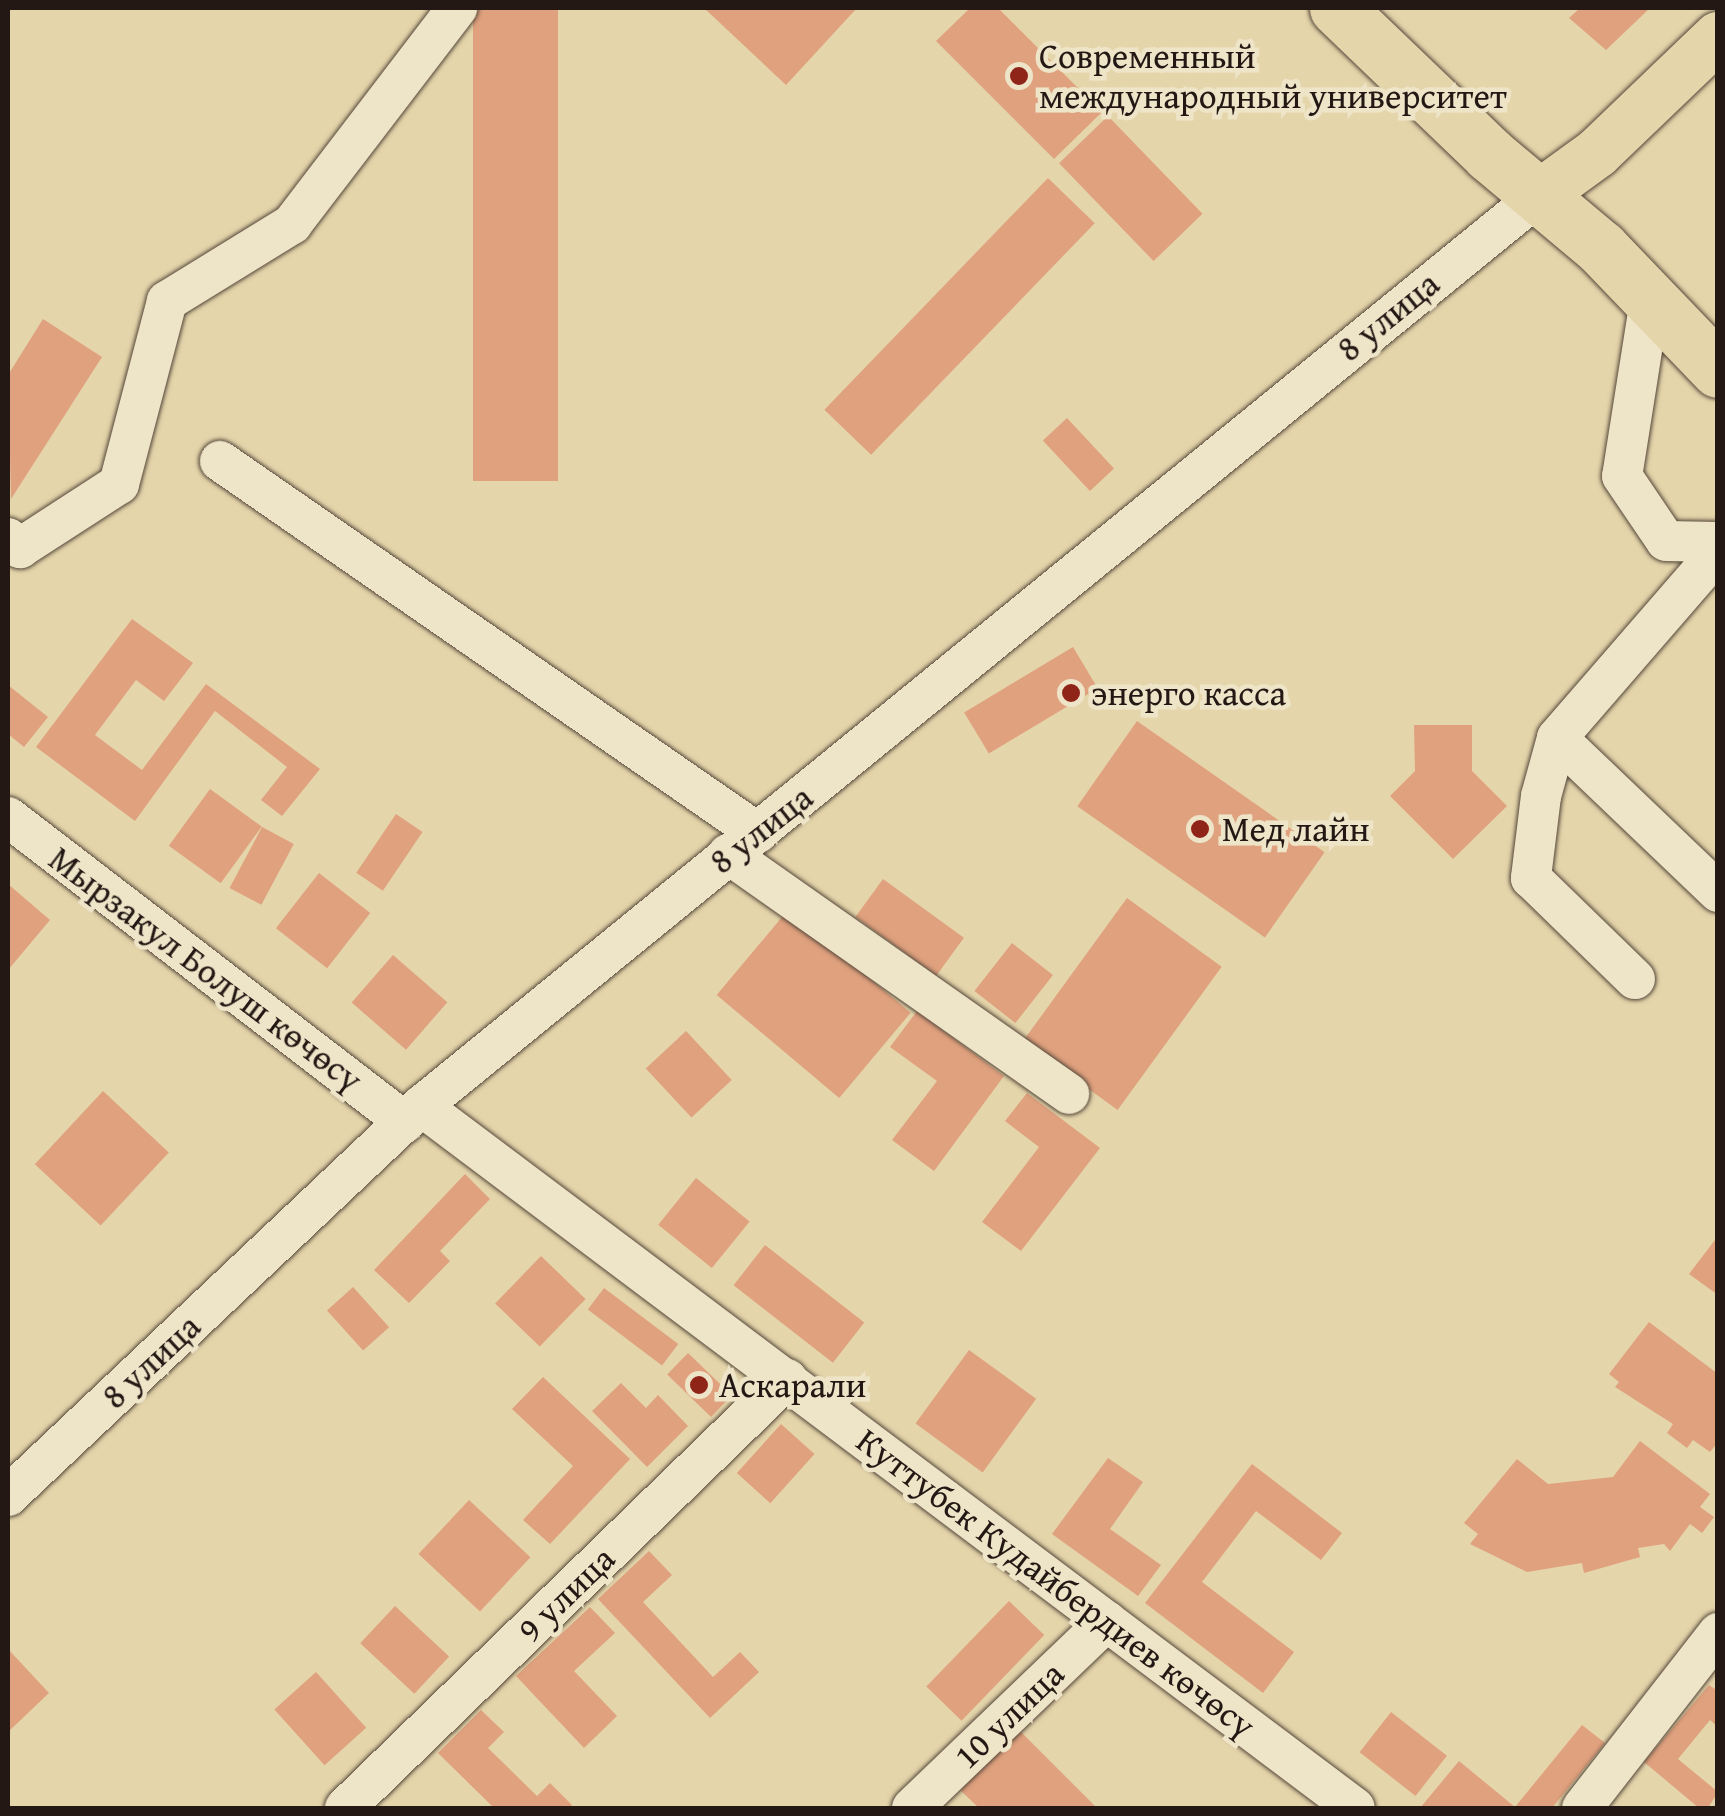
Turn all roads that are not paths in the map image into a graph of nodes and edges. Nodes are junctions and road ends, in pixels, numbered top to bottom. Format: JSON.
{"nodes":[{"id":1,"x":457,"y":8,"type":"edge"},
{"id":2,"x":1337,"y":8,"type":"edge"},
{"id":3,"x":1718,"y":37,"type":"edge"},
{"id":4,"x":1542,"y":194,"type":"junction"},
{"id":5,"x":1650,"y":300,"type":"junction"},
{"id":6,"x":1718,"y":370,"type":"edge"},
{"id":7,"x":220,"y":461,"type":"dead end"},
{"id":8,"x":8,"y":538,"type":"edge"},
{"id":9,"x":1718,"y":542,"type":"edge"},
{"id":10,"x":1718,"y":552,"type":"edge"},
{"id":11,"x":1557,"y":738,"type":"junction"},
{"id":12,"x":8,"y":817,"type":"edge"},
{"id":13,"x":743,"y":844,"type":"junction"},
{"id":14,"x":1718,"y":892,"type":"edge"},
{"id":15,"x":1635,"y":980,"type":"dead end"},
{"id":16,"x":1069,"y":1094,"type":"dead end"},
{"id":17,"x":413,"y":1114,"type":"junction"},
{"id":18,"x":787,"y":1379,"type":"junction"},
{"id":19,"x":8,"y":1496,"type":"edge"},
{"id":20,"x":1106,"y":1621,"type":"junction"},
{"id":21,"x":1718,"y":1633,"type":"edge"},
{"id":22,"x":345,"y":1808,"type":"edge"},
{"id":23,"x":912,"y":1808,"type":"edge"},
{"id":24,"x":1355,"y":1808,"type":"edge"},
{"id":25,"x":1582,"y":1808,"type":"edge"}],
"edges":[{"from":1,"to":8,"type":"street"},
{"from":2,"to":4,"type":"highway"},
{"from":3,"to":4,"type":"main road"},
{"from":4,"to":5,"type":"highway"},
{"from":4,"to":13,"type":"street","name":"8 улица"},
{"from":5,"to":6,"type":"highway"},
{"from":5,"to":9,"type":"street"},
{"from":7,"to":13,"type":"street"},
{"from":10,"to":11,"type":"street"},
{"from":11,"to":14,"type":"street"},
{"from":11,"to":15,"type":"street"},
{"from":12,"to":17,"type":"street","name":"Мырзакул Болуш көчөсү"},
{"from":13,"to":16,"type":"street"},
{"from":13,"to":17,"type":"street","name":"8 улица"},
{"from":17,"to":18,"type":"street","name":"Куттубек Кудайбердиев көчөсү"},
{"from":17,"to":19,"type":"street","name":"8 улица"},
{"from":18,"to":20,"type":"street","name":"Куттубек Кудайбердиев көчөсү"},
{"from":18,"to":22,"type":"street","name":"9 улица"},
{"from":20,"to":23,"type":"street","name":"10 улица"},
{"from":20,"to":24,"type":"street","name":"Куттубек Кудайбердиев көчөсү"},
{"from":21,"to":25,"type":"street"}]}
